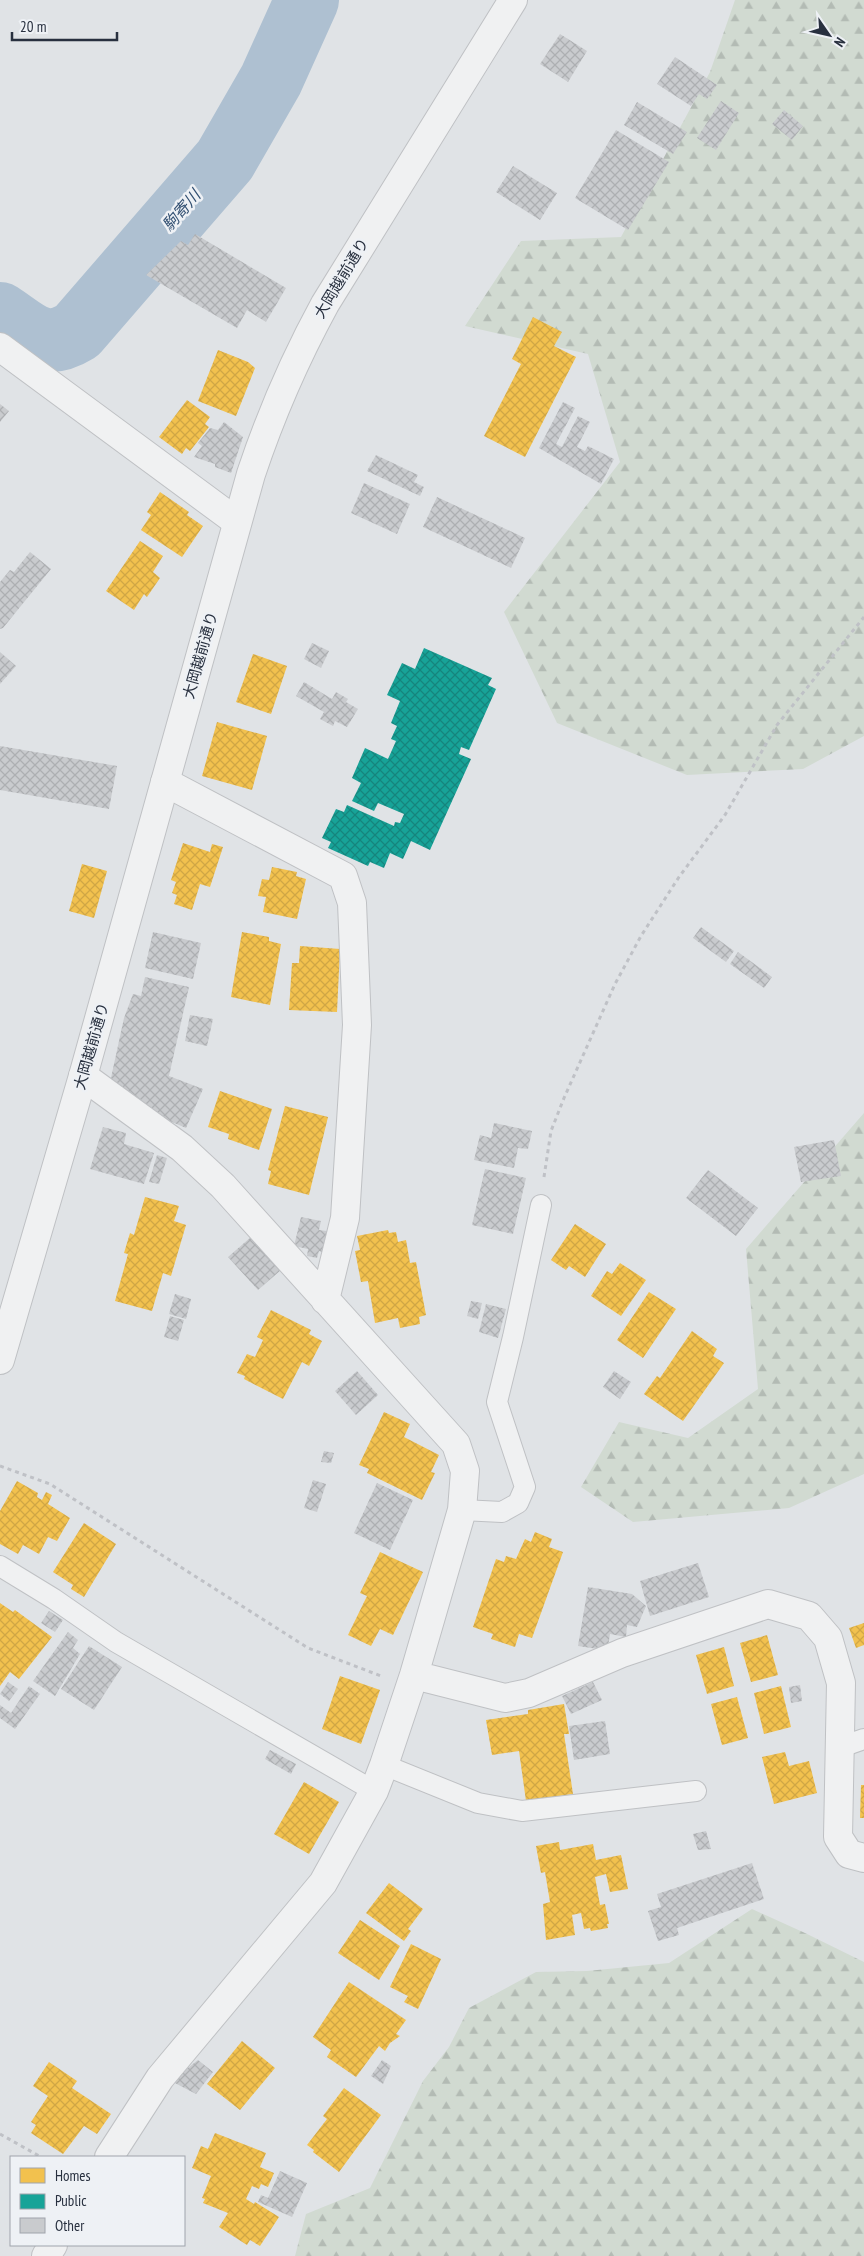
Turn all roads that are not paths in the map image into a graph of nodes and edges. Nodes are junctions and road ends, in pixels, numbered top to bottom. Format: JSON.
{"nodes":[{"id":1,"x":513,"y":0,"type":"edge"},
{"id":2,"x":0,"y":347,"type":"edge"},
{"id":3,"x":237,"y":522,"type":"junction"},
{"id":4,"x":165,"y":782,"type":"junction"},
{"id":5,"x":83,"y":1076,"type":"junction"},
{"id":6,"x":541,"y":1205,"type":"road end"},
{"id":7,"x":325,"y":1300,"type":"junction"},
{"id":8,"x":0,"y":1360,"type":"edge"},
{"id":9,"x":462,"y":1510,"type":"junction"},
{"id":10,"x":0,"y":1566,"type":"edge"},
{"id":11,"x":412,"y":1681,"type":"junction"},
{"id":12,"x":852,"y":1743,"type":"edge"},
{"id":13,"x":384,"y":1765,"type":"junction"},
{"id":14,"x":374,"y":1791,"type":"junction"},
{"id":15,"x":696,"y":1791,"type":"dead end"},
{"id":16,"x":864,"y":1858,"type":"edge"},
{"id":17,"x":109,"y":2156,"type":"edge"}],
"edges":[{"from":1,"to":3,"type":"street","name":"大岡越前通り"},
{"from":2,"to":3,"type":"street"},
{"from":3,"to":4,"type":"street","name":"大岡越前通り"},
{"from":4,"to":5,"type":"street","name":"大岡越前通り"},
{"from":4,"to":7,"type":"street"},
{"from":5,"to":7,"type":"street"},
{"from":5,"to":8,"type":"street","name":"大岡越前通り"},
{"from":6,"to":9,"type":"lane"},
{"from":7,"to":9,"type":"street"},
{"from":9,"to":11,"type":"street"},
{"from":10,"to":14,"type":"lane"},
{"from":11,"to":12,"type":"street"},
{"from":11,"to":13,"type":"street"},
{"from":12,"to":16,"type":"street"},
{"from":13,"to":14,"type":"street"},
{"from":13,"to":15,"type":"lane"},
{"from":14,"to":17,"type":"street"}]}
